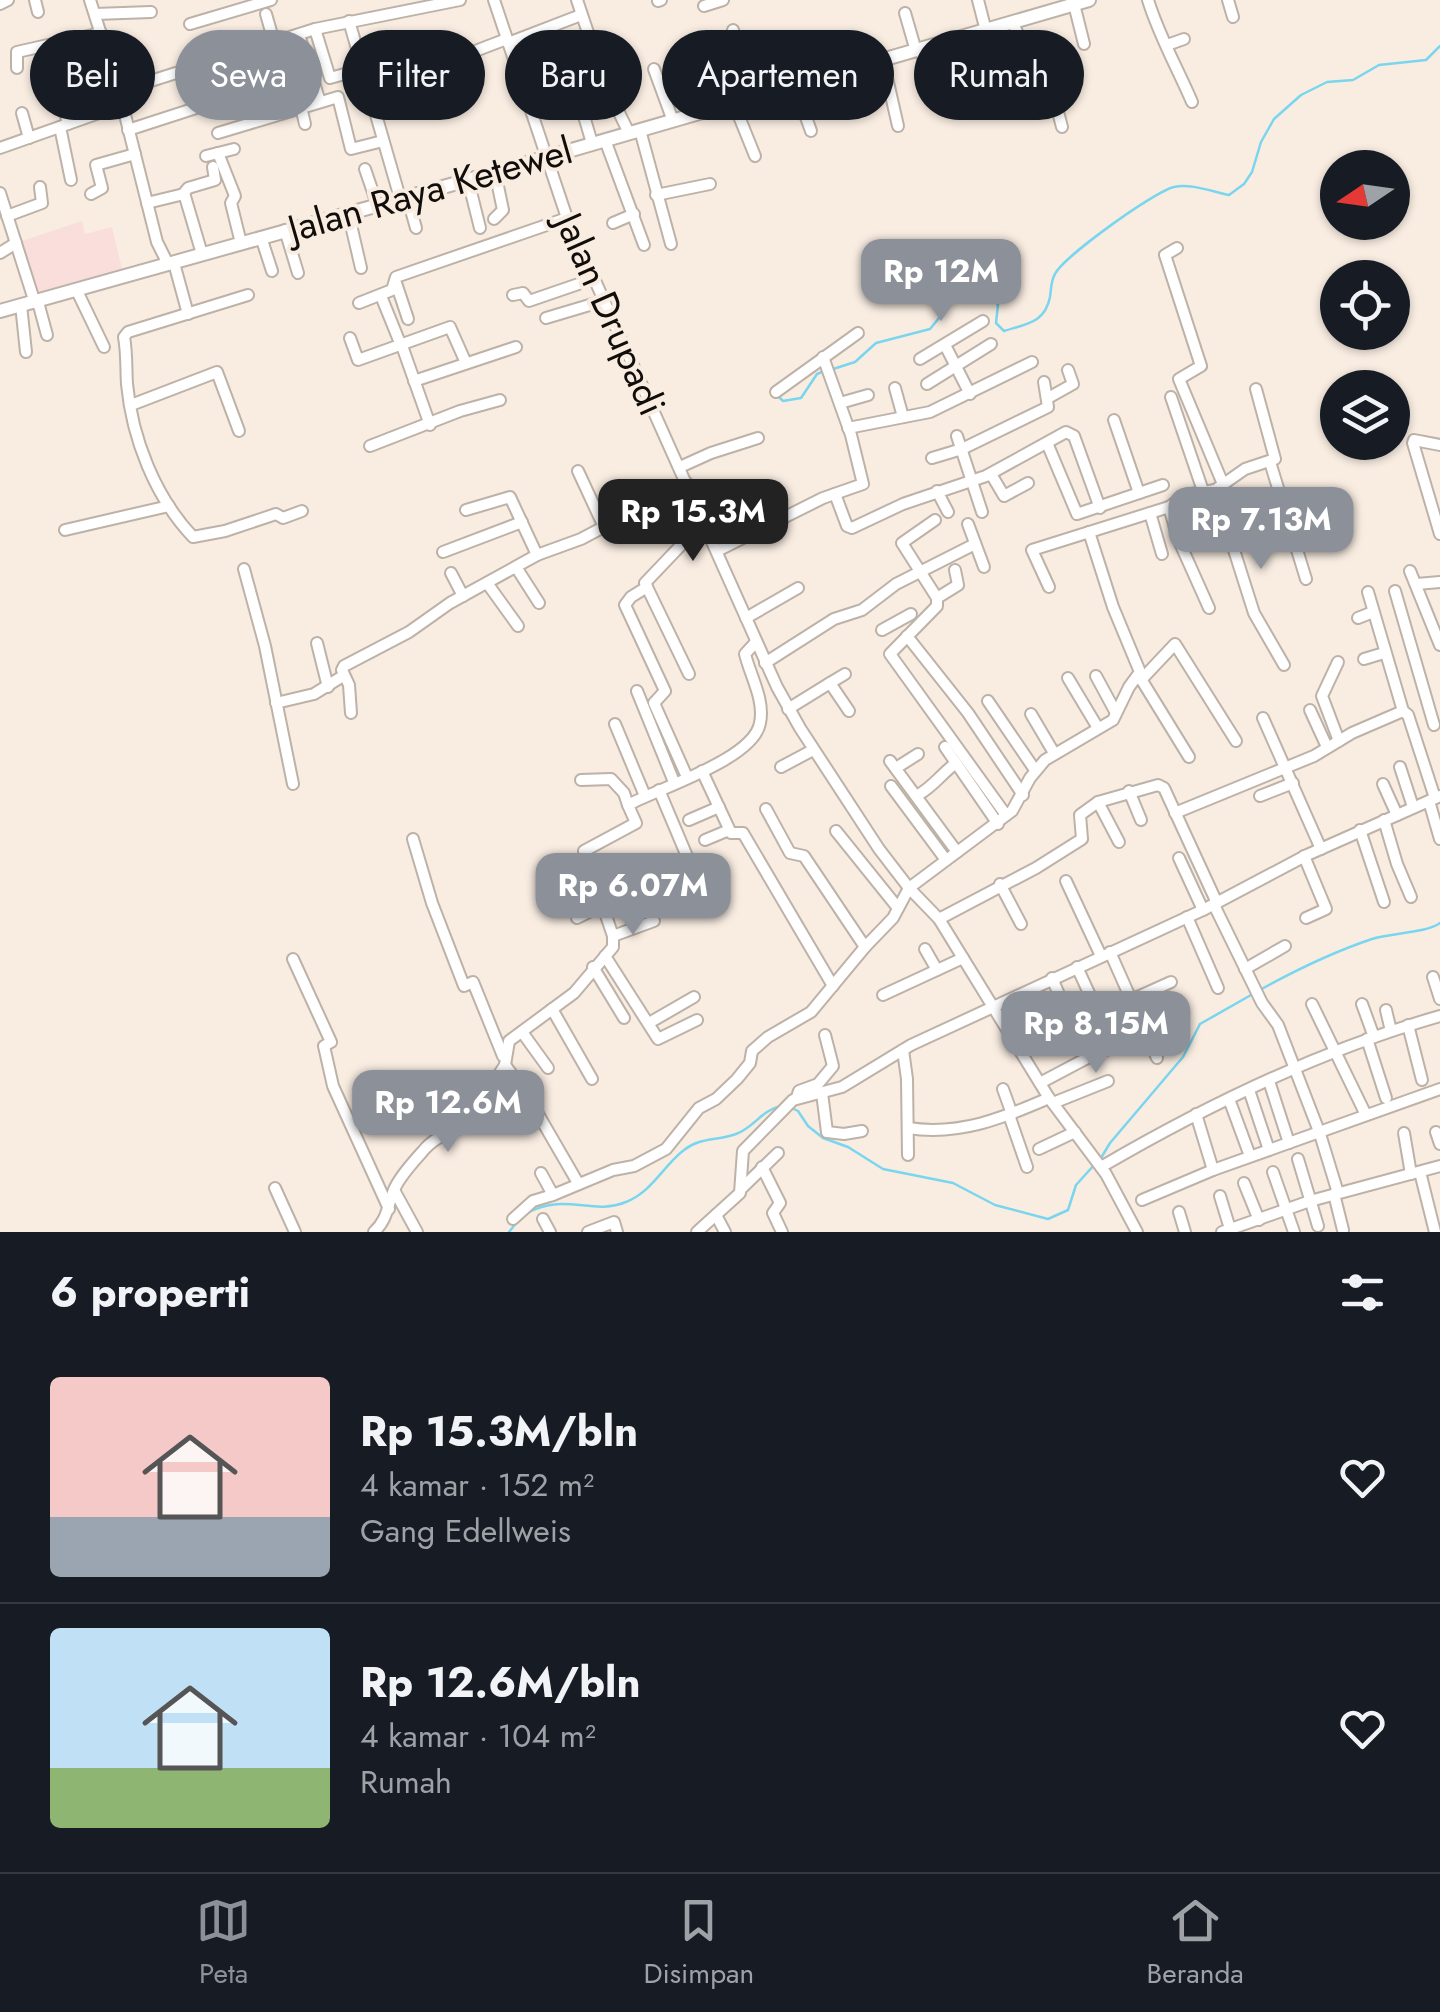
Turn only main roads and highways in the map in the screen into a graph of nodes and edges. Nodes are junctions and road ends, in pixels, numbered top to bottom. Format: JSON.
{"nodes":[{"id":1,"x":1090,"y":0,"type":"edge"},
{"id":2,"x":0,"y":311,"type":"edge"}],
"edges":[{"from":1,"to":2,"type":"main road","name":"Jalan Raya Ketewel"}]}
